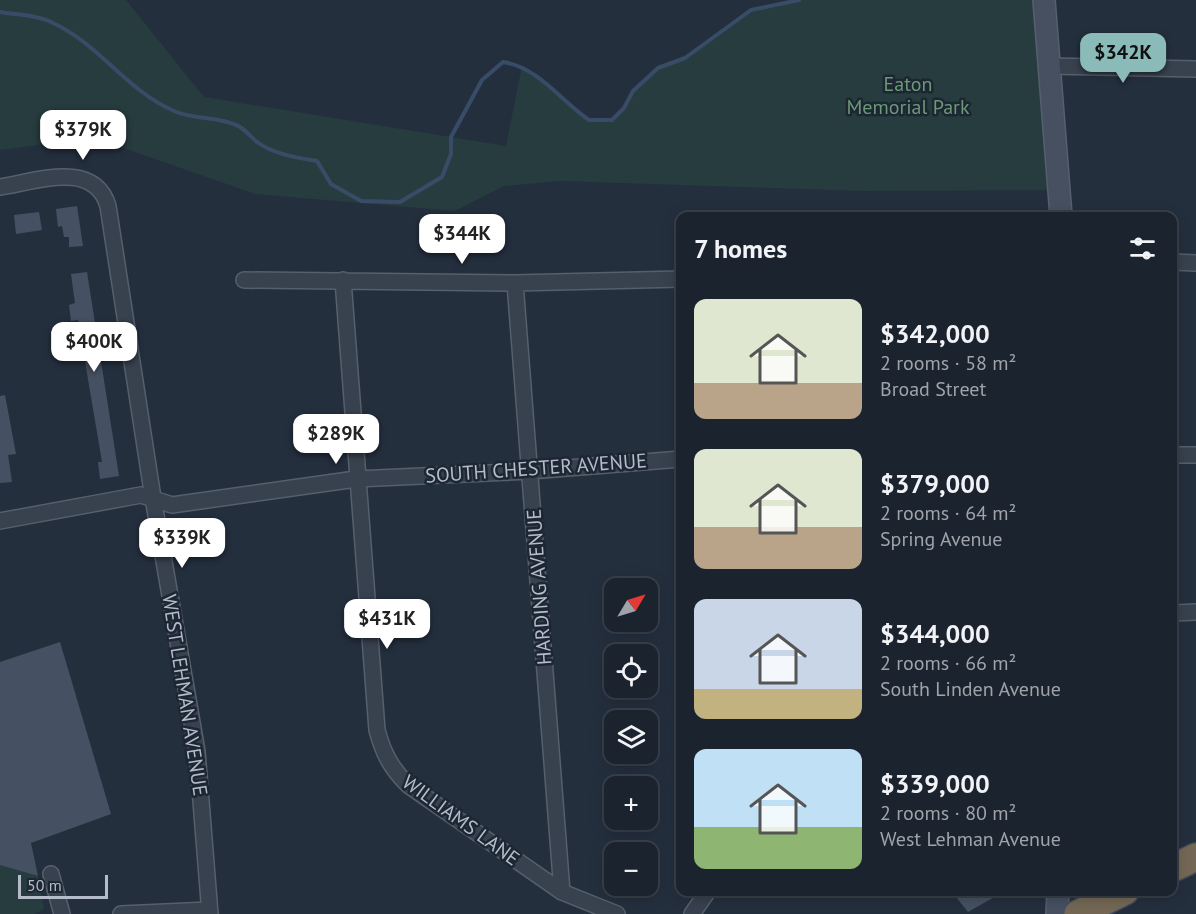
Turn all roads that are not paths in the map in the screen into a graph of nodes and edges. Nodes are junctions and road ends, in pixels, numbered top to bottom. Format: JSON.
{"nodes":[{"id":1,"x":1044,"y":0,"type":"edge"},
{"id":2,"x":1050,"y":66,"type":"junction"},
{"id":3,"x":1196,"y":69,"type":"edge"},
{"id":4,"x":0,"y":187,"type":"edge"},
{"id":5,"x":1061,"y":212,"type":"edge"},
{"id":6,"x":1177,"y":262,"type":"edge"},
{"id":7,"x":1196,"y":263,"type":"edge"},
{"id":8,"x":676,"y":279,"type":"edge"},
{"id":9,"x":244,"y":280,"type":"dead end"},
{"id":10,"x":343,"y":280,"type":"junction"},
{"id":11,"x":515,"y":283,"type":"junction"},
{"id":12,"x":1177,"y":455,"type":"edge"},
{"id":13,"x":1196,"y":455,"type":"edge"},
{"id":14,"x":676,"y":459,"type":"edge"},
{"id":15,"x":530,"y":471,"type":"junction"},
{"id":16,"x":356,"y":479,"type":"junction"},
{"id":17,"x":153,"y":498,"type":"junction"},
{"id":18,"x":0,"y":521,"type":"edge"},
{"id":19,"x":1196,"y":612,"type":"edge"},
{"id":20,"x":1177,"y":613,"type":"edge"},
{"id":21,"x":1196,"y":857,"type":"edge"},
{"id":22,"x":1177,"y":866,"type":"edge"},
{"id":23,"x":51,"y":874,"type":"dead end"},
{"id":24,"x":562,"y":892,"type":"junction"},
{"id":25,"x":705,"y":896,"type":"edge"},
{"id":26,"x":1058,"y":896,"type":"edge"},
{"id":27,"x":1115,"y":896,"type":"edge"},
{"id":28,"x":209,"y":912,"type":"edge"},
{"id":29,"x":62,"y":914,"type":"edge"},
{"id":30,"x":121,"y":914,"type":"edge"},
{"id":31,"x":617,"y":914,"type":"edge"},
{"id":32,"x":692,"y":914,"type":"edge"},
{"id":33,"x":1057,"y":914,"type":"edge"},
{"id":34,"x":1078,"y":914,"type":"edge"}],
"edges":[{"from":1,"to":2,"type":"street"},
{"from":2,"to":3,"type":"street"},
{"from":2,"to":5,"type":"street"},
{"from":4,"to":17,"type":"street","name":"WEST LEHMAN AVENUE"},
{"from":6,"to":7,"type":"street"},
{"from":8,"to":11,"type":"street"},
{"from":9,"to":10,"type":"street"},
{"from":10,"to":11,"type":"street"},
{"from":10,"to":16,"type":"street","name":"WILLIAMS LANE"},
{"from":11,"to":15,"type":"street","name":"HARDING AVENUE"},
{"from":12,"to":13,"type":"street"},
{"from":14,"to":15,"type":"street","name":"SOUTH CHESTER AVENUE"},
{"from":15,"to":16,"type":"street","name":"SOUTH CHESTER AVENUE"},
{"from":15,"to":24,"type":"street","name":"HARDING AVENUE"},
{"from":16,"to":17,"type":"street","name":"SOUTH CHESTER AVENUE"},
{"from":16,"to":24,"type":"street","name":"WILLIAMS LANE"},
{"from":17,"to":18,"type":"street","name":"SOUTH CHESTER AVENUE"},
{"from":17,"to":28,"type":"street","name":"WEST LEHMAN AVENUE"},
{"from":19,"to":20,"type":"street"},
{"from":21,"to":22,"type":"highway"},
{"from":23,"to":29,"type":"street"},
{"from":24,"to":31,"type":"street","name":"WILLIAMS LANE"},
{"from":25,"to":32,"type":"street"},
{"from":26,"to":33,"type":"street"},
{"from":27,"to":34,"type":"highway"},
{"from":28,"to":30,"type":"street"}]}
